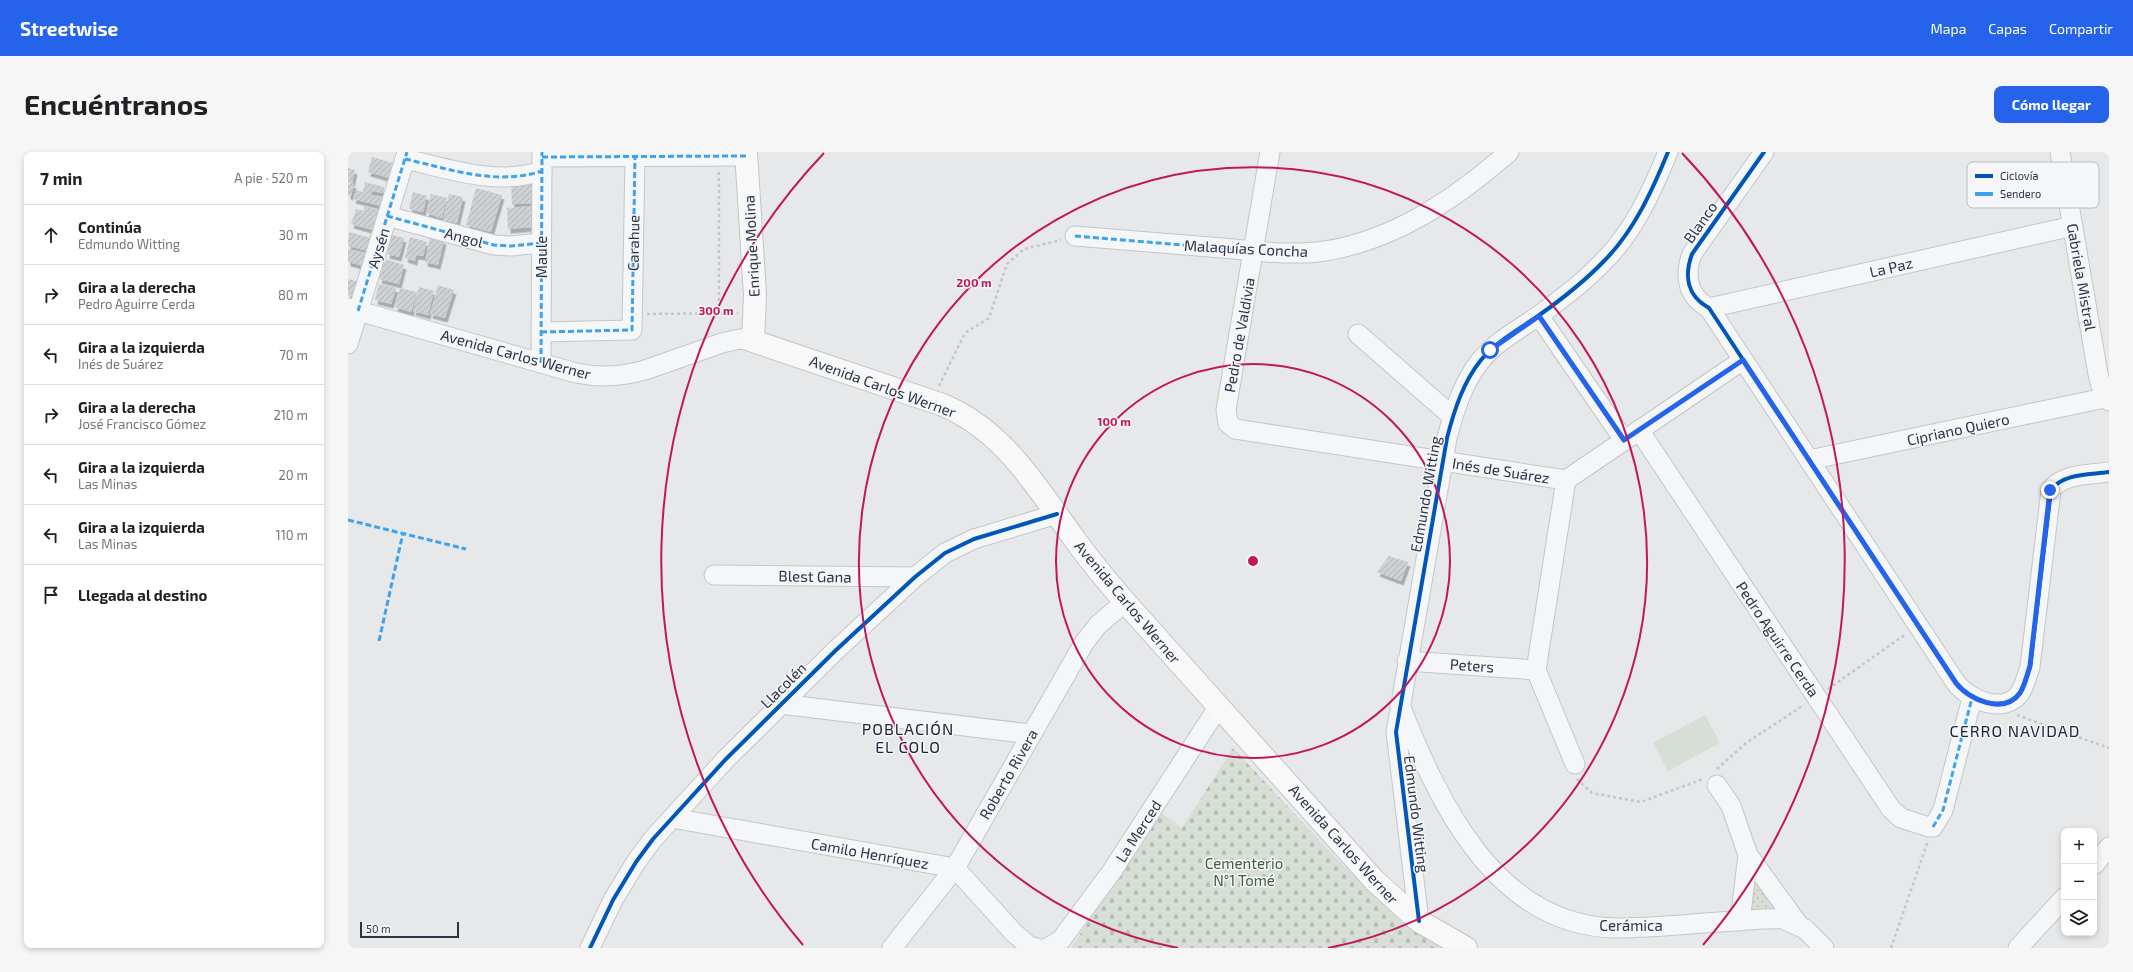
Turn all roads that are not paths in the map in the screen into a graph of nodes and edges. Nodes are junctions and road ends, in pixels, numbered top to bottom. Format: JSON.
{"nodes":[{"id":1,"x":1270,"y":152,"type":"edge"},
{"id":2,"x":1509,"y":152,"type":"edge"},
{"id":3,"x":1668,"y":152,"type":"edge"},
{"id":4,"x":1764,"y":152,"type":"edge"},
{"id":5,"x":2060,"y":152,"type":"edge"},
{"id":6,"x":597,"y":154,"type":"edge"},
{"id":7,"x":746,"y":154,"type":"edge"},
{"id":8,"x":406,"y":156,"type":"edge"},
{"id":9,"x":635,"y":156,"type":"junction"},
{"id":10,"x":542,"y":160,"type":"edge"},
{"id":11,"x":2062,"y":162,"type":"edge"},
{"id":12,"x":2070,"y":208,"type":"edge"},
{"id":13,"x":387,"y":216,"type":"junction"},
{"id":14,"x":2073,"y":226,"type":"junction"},
{"id":15,"x":1074,"y":236,"type":"road end"},
{"id":16,"x":541,"y":243,"type":"junction"},
{"id":17,"x":1254,"y":251,"type":"junction"},
{"id":18,"x":1709,"y":308,"type":"junction"},
{"id":19,"x":353,"y":309,"type":"edge"},
{"id":20,"x":1539,"y":316,"type":"junction"},
{"id":21,"x":632,"y":322,"type":"joint"},
{"id":22,"x":541,"y":332,"type":"junction"},
{"id":23,"x":1358,"y":334,"type":"dead end"},
{"id":24,"x":753,"y":341,"type":"junction"},
{"id":25,"x":348,"y":344,"type":"edge"},
{"id":26,"x":1743,"y":360,"type":"junction"},
{"id":27,"x":541,"y":363,"type":"junction"},
{"id":28,"x":2108,"y":399,"type":"edge"},
{"id":29,"x":1453,"y":417,"type":"junction"},
{"id":30,"x":1228,"y":423,"type":"joint"},
{"id":31,"x":1632,"y":435,"type":"junction"},
{"id":32,"x":1809,"y":460,"type":"junction"},
{"id":33,"x":1443,"y":461,"type":"junction"},
{"id":34,"x":2109,"y":472,"type":"edge"},
{"id":35,"x":1566,"y":480,"type":"junction"},
{"id":36,"x":1057,"y":514,"type":"junction"},
{"id":37,"x":714,"y":575,"type":"dead end"},
{"id":38,"x":915,"y":577,"type":"junction"},
{"id":39,"x":1125,"y":602,"type":"junction"},
{"id":40,"x":1407,"y":661,"type":"junction"},
{"id":41,"x":1536,"y":670,"type":"junction"},
{"id":42,"x":1972,"y":698,"type":"junction"},
{"id":43,"x":780,"y":704,"type":"junction"},
{"id":44,"x":1400,"y":704,"type":"junction"},
{"id":45,"x":1219,"y":706,"type":"junction"},
{"id":46,"x":1031,"y":734,"type":"junction"},
{"id":47,"x":1574,"y":769,"type":"road end"},
{"id":48,"x":1712,"y":778,"type":"road end"},
{"id":49,"x":672,"y":818,"type":"junction"},
{"id":50,"x":2109,"y":847,"type":"edge"},
{"id":51,"x":1748,"y":855,"type":"junction"},
{"id":52,"x":2095,"y":864,"type":"edge"},
{"id":53,"x":954,"y":868,"type":"junction"},
{"id":54,"x":2062,"y":900,"type":"edge"},
{"id":55,"x":1419,"y":921,"type":"junction"},
{"id":56,"x":1740,"y":921,"type":"junction"},
{"id":57,"x":1798,"y":924,"type":"junction"},
{"id":58,"x":2027,"y":945,"type":"edge"},
{"id":59,"x":590,"y":948,"type":"edge"},
{"id":60,"x":892,"y":948,"type":"edge"},
{"id":61,"x":1037,"y":948,"type":"edge"},
{"id":62,"x":1047,"y":948,"type":"edge"},
{"id":63,"x":1466,"y":948,"type":"edge"},
{"id":64,"x":1824,"y":948,"type":"edge"}],
"edges":[{"from":1,"to":17,"type":"street","name":"Pedro de Valdivia"},
{"from":2,"to":17,"type":"street","name":"Malaquías Concha"},
{"from":3,"to":20,"type":"street","name":"Edmundo Witting"},
{"from":4,"to":18,"type":"street","name":"Blanco"},
{"from":5,"to":11,"type":"street","name":"Gabriela Mistral"},
{"from":6,"to":9,"type":"street"},
{"from":6,"to":10,"type":"street"},
{"from":7,"to":9,"type":"street"},
{"from":7,"to":24,"type":"main road","name":"Enrique Molina"},
{"from":8,"to":10,"type":"street"},
{"from":8,"to":13,"type":"street","name":"Aysén"},
{"from":9,"to":21,"type":"street","name":"Carahue"},
{"from":10,"to":16,"type":"street","name":"Maule"},
{"from":12,"to":14,"type":"street","name":"Gabriela Mistral"},
{"from":13,"to":16,"type":"street","name":"Angol"},
{"from":13,"to":19,"type":"street","name":"Aysén"},
{"from":14,"to":18,"type":"street","name":"La Paz"},
{"from":14,"to":28,"type":"street","name":"Gabriela Mistral"},
{"from":15,"to":17,"type":"street","name":"Malaquías Concha"},
{"from":16,"to":22,"type":"street","name":"Maule"},
{"from":17,"to":30,"type":"street","name":"Pedro de Valdivia"},
{"from":18,"to":26,"type":"street","name":"Blanco"},
{"from":19,"to":25,"type":"street","name":"Aysén"},
{"from":19,"to":27,"type":"street","name":"Avenida Carlos Werner"},
{"from":20,"to":29,"type":"street","name":"Edmundo Witting"},
{"from":20,"to":31,"type":"street","name":"Pedro Aguirre Cerda"},
{"from":21,"to":22,"type":"street","name":"Avenida Carlos Werner"},
{"from":22,"to":27,"type":"street","name":"Maule"},
{"from":23,"to":29,"type":"street"},
{"from":24,"to":27,"type":"street","name":"Avenida Carlos Werner"},
{"from":24,"to":36,"type":"main road","name":"Avenida Carlos Werner"},
{"from":26,"to":31,"type":"street","name":"Inés de Suárez"},
{"from":26,"to":32,"type":"street","name":"Blanco"},
{"from":28,"to":32,"type":"street","name":"Cipriano Quiero"},
{"from":29,"to":33,"type":"street","name":"Edmundo Witting"},
{"from":30,"to":33,"type":"street","name":"Inés de Suárez"},
{"from":31,"to":35,"type":"street","name":"Inés de Suárez"},
{"from":31,"to":42,"type":"street","name":"Pedro Aguirre Cerda"},
{"from":32,"to":42,"type":"street","name":"Blanco"},
{"from":33,"to":35,"type":"street","name":"Inés de Suárez"},
{"from":33,"to":40,"type":"street","name":"Edmundo Witting"},
{"from":34,"to":42,"type":"street"},
{"from":35,"to":41,"type":"street"},
{"from":36,"to":38,"type":"street","name":"Llacolén"},
{"from":36,"to":39,"type":"main road","name":"Avenida Carlos Werner"},
{"from":37,"to":38,"type":"street","name":"Blest Gana"},
{"from":38,"to":43,"type":"street","name":"Llacolén"},
{"from":39,"to":45,"type":"main road","name":"Avenida Carlos Werner"},
{"from":39,"to":46,"type":"street","name":"Roberto Rivera"},
{"from":40,"to":41,"type":"street","name":"Peters"},
{"from":40,"to":44,"type":"street","name":"Edmundo Witting"},
{"from":41,"to":47,"type":"street"},
{"from":43,"to":46,"type":"street"},
{"from":43,"to":49,"type":"street","name":"Llacolén"},
{"from":44,"to":55,"type":"street","name":"Edmundo Witting"},
{"from":44,"to":56,"type":"street","name":"Cerámica"},
{"from":45,"to":55,"type":"main road","name":"Avenida Carlos Werner"},
{"from":45,"to":62,"type":"street","name":"La Merced"},
{"from":46,"to":53,"type":"street","name":"Roberto Rivera"},
{"from":48,"to":51,"type":"street"},
{"from":49,"to":53,"type":"street","name":"Camilo Henríquez"},
{"from":49,"to":59,"type":"street","name":"Llacolén"},
{"from":50,"to":52,"type":"street"},
{"from":51,"to":56,"type":"street"},
{"from":51,"to":57,"type":"street"},
{"from":53,"to":60,"type":"street","name":"Roberto Rivera"},
{"from":53,"to":61,"type":"street"},
{"from":54,"to":58,"type":"street"},
{"from":55,"to":63,"type":"main road","name":"Avenida Carlos Werner"},
{"from":56,"to":57,"type":"street","name":"Cerámica"},
{"from":57,"to":64,"type":"street","name":"Cerámica"}]}
